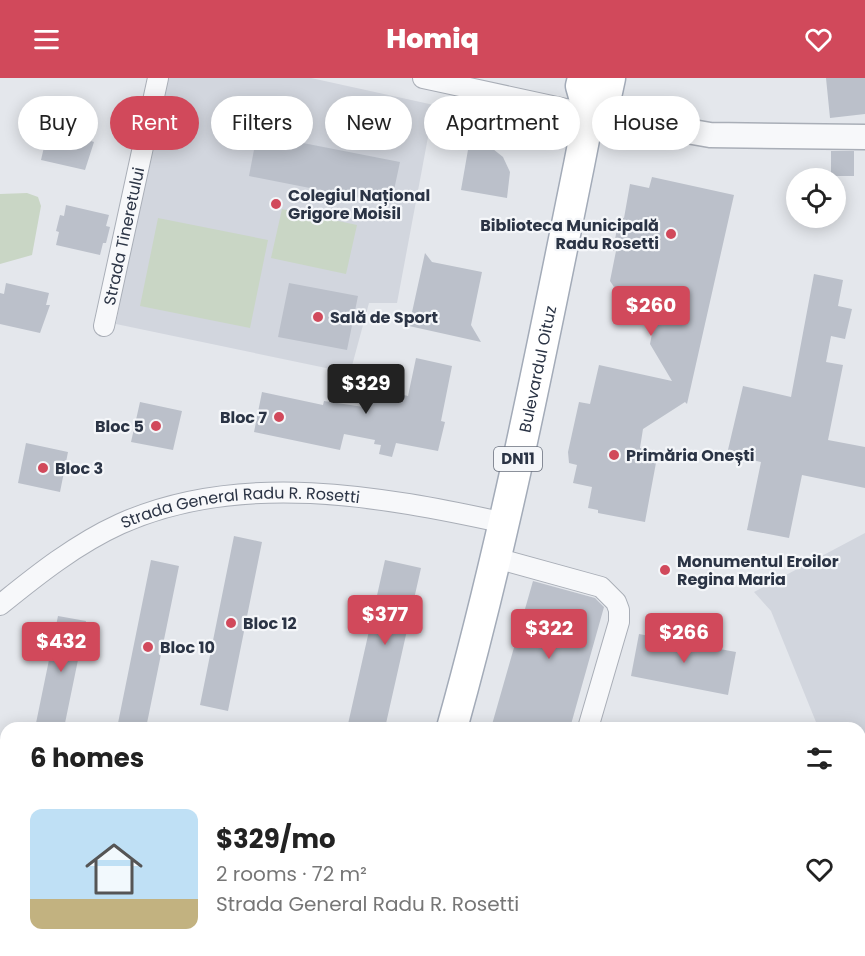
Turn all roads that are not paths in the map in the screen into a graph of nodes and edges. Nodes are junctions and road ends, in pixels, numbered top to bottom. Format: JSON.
{"nodes":[{"id":1,"x":158,"y":78,"type":"edge"},
{"id":2,"x":423,"y":78,"type":"edge"},
{"id":3,"x":583,"y":78,"type":"edge"},
{"id":4,"x":610,"y":78,"type":"edge"},
{"id":5,"x":589,"y":114,"type":"junction"},
{"id":6,"x":865,"y":137,"type":"edge"},
{"id":7,"x":104,"y":326,"type":"dead end"},
{"id":8,"x":505,"y":523,"type":"junction"},
{"id":9,"x":496,"y":558,"type":"junction"},
{"id":10,"x":0,"y":605,"type":"edge"},
{"id":11,"x":454,"y":722,"type":"edge"},
{"id":12,"x":590,"y":722,"type":"edge"}],
"edges":[{"from":1,"to":7,"type":"street","name":"Strada Tineretului"},
{"from":2,"to":5,"type":"street"},
{"from":3,"to":5,"type":"main road","name":"Bulevardul Oituz","number":"DN11"},
{"from":4,"to":5,"type":"main road","name":"Bulevardul Oituz","number":"DN11"},
{"from":5,"to":6,"type":"street"},
{"from":5,"to":8,"type":"main road","name":"Bulevardul Oituz","number":"DN11"},
{"from":8,"to":9,"type":"main road","name":"Bulevardul Oituz","number":"DN11"},
{"from":8,"to":10,"type":"street","name":"Strada General Radu R. Rosetti"},
{"from":9,"to":11,"type":"main road","name":"Bulevardul Oituz","number":"DN11"},
{"from":9,"to":12,"type":"street"}]}
